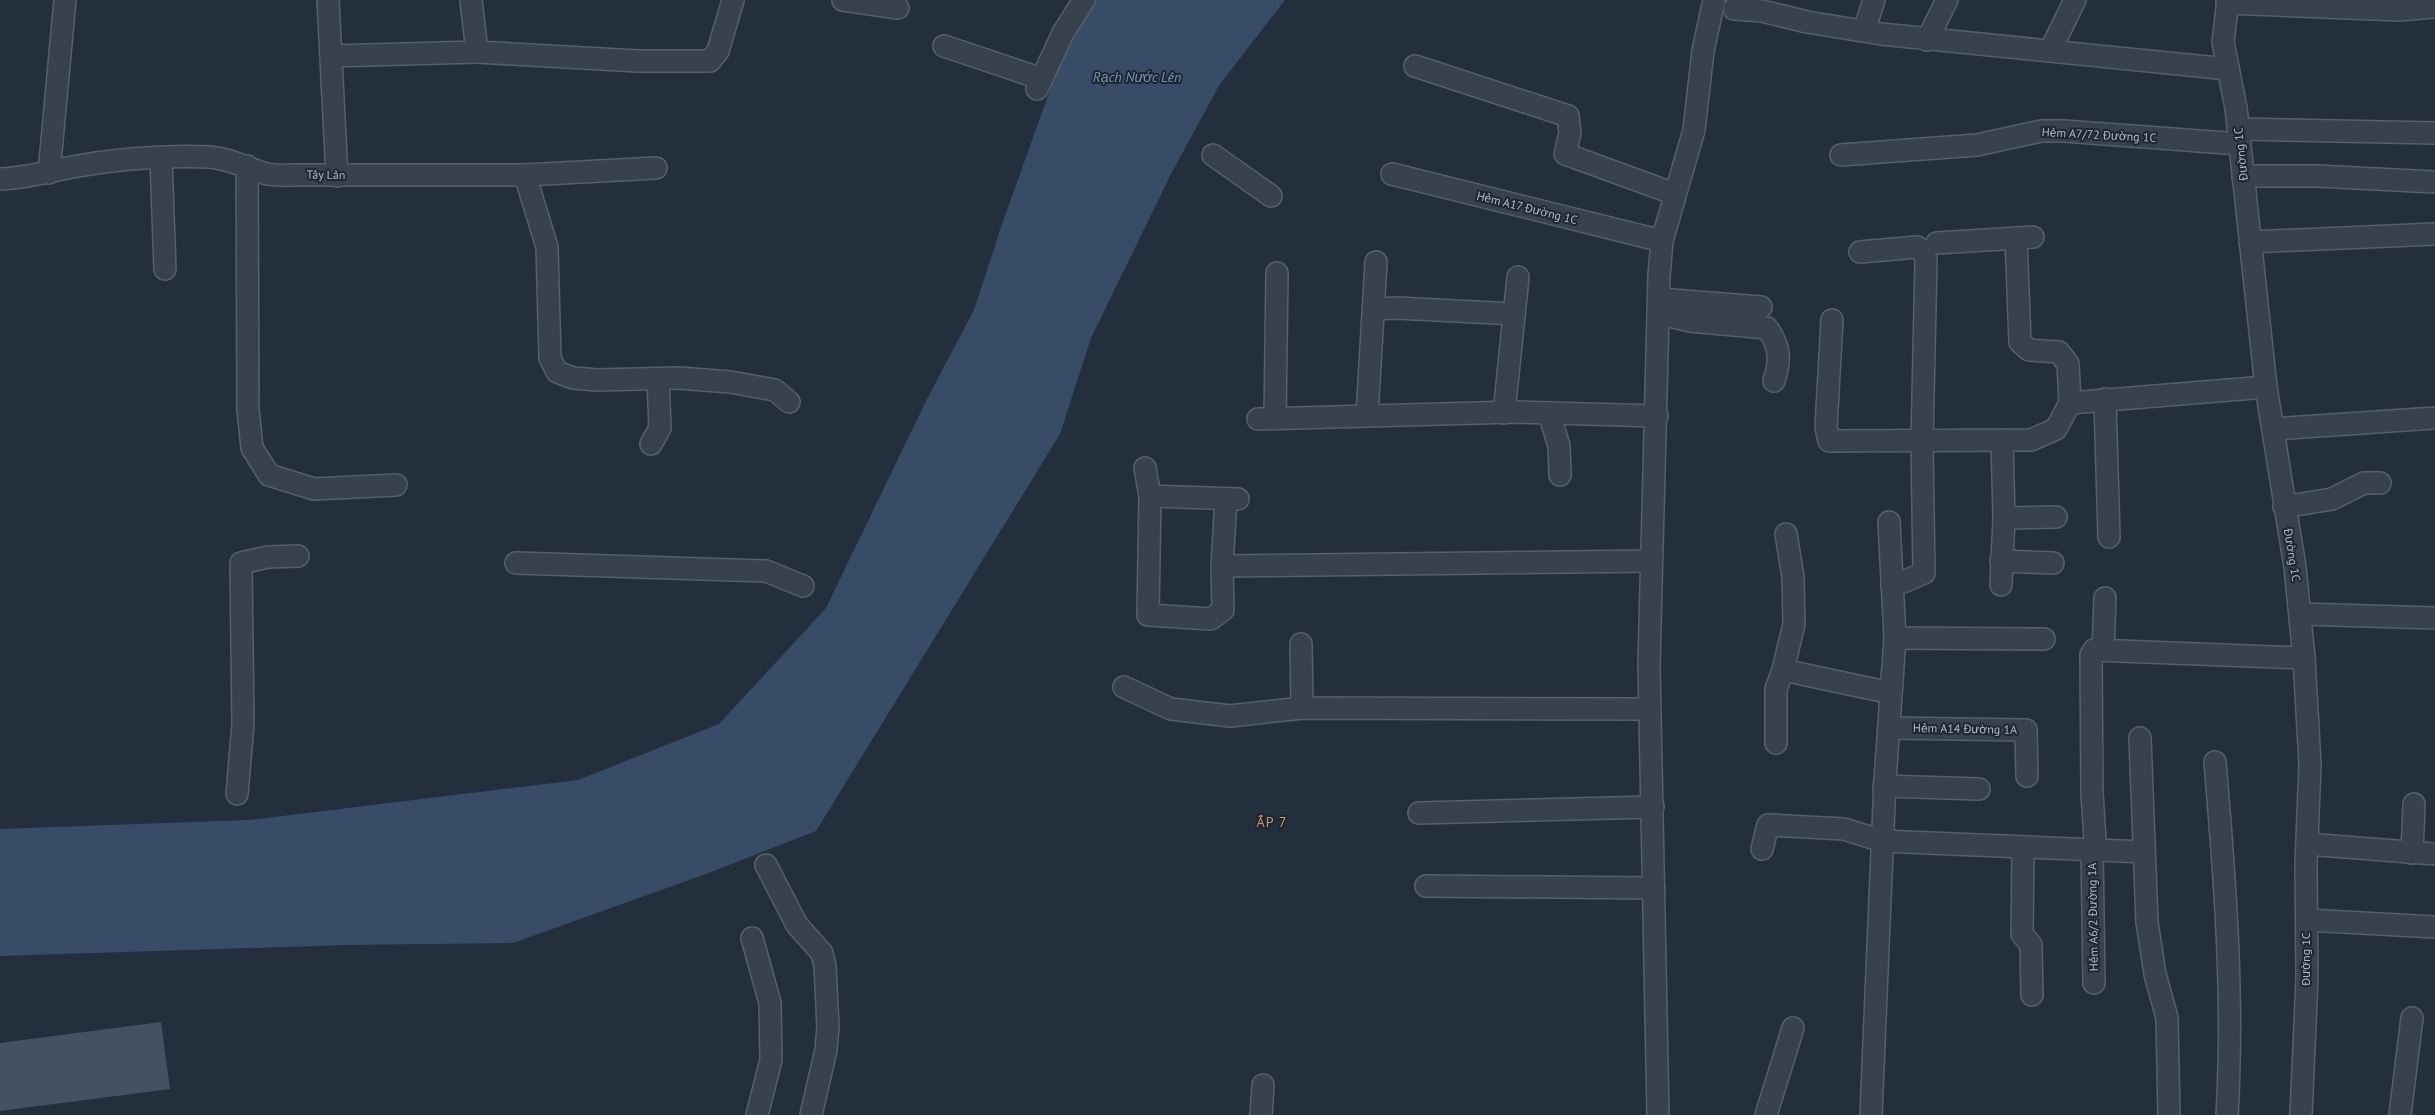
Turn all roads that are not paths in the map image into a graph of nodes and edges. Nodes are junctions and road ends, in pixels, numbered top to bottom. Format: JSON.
{"nodes":[{"id":1,"x":65,"y":0,"type":"edge"},
{"id":2,"x":328,"y":0,"type":"edge"},
{"id":3,"x":471,"y":0,"type":"edge"},
{"id":4,"x":733,"y":0,"type":"edge"},
{"id":5,"x":843,"y":0,"type":"edge"},
{"id":6,"x":1084,"y":0,"type":"edge"},
{"id":7,"x":1714,"y":0,"type":"edge"},
{"id":8,"x":1874,"y":0,"type":"edge"},
{"id":9,"x":1948,"y":0,"type":"edge"},
{"id":10,"x":2076,"y":0,"type":"edge"},
{"id":11,"x":2228,"y":1,"type":"edge"},
{"id":12,"x":2435,"y":7,"type":"edge"},
{"id":13,"x":898,"y":8,"type":"dead end"},
{"id":14,"x":1782,"y":8,"type":"edge"},
{"id":15,"x":1734,"y":9,"type":"dead end"},
{"id":16,"x":1864,"y":32,"type":"junction"},
{"id":17,"x":1927,"y":40,"type":"junction"},
{"id":18,"x":944,"y":46,"type":"dead end"},
{"id":19,"x":2050,"y":51,"type":"junction"},
{"id":20,"x":476,"y":52,"type":"junction"},
{"id":21,"x":331,"y":56,"type":"junction"},
{"id":22,"x":1415,"y":66,"type":"dead end"},
{"id":23,"x":2228,"y":69,"type":"junction"},
{"id":24,"x":2435,"y":132,"type":"edge"},
{"id":25,"x":2239,"y":137,"type":"junction"},
{"id":26,"x":1841,"y":155,"type":"dead end"},
{"id":27,"x":1213,"y":156,"type":"dead end"},
{"id":28,"x":161,"y":158,"type":"junction"},
{"id":29,"x":246,"y":166,"type":"junction"},
{"id":30,"x":656,"y":168,"type":"dead end"},
{"id":31,"x":49,"y":174,"type":"junction"},
{"id":32,"x":526,"y":174,"type":"junction"},
{"id":33,"x":1392,"y":174,"type":"dead end"},
{"id":34,"x":337,"y":176,"type":"junction"},
{"id":35,"x":2243,"y":176,"type":"junction"},
{"id":36,"x":0,"y":179,"type":"edge"},
{"id":37,"x":2435,"y":182,"type":"edge"},
{"id":38,"x":1675,"y":194,"type":"junction"},
{"id":39,"x":1271,"y":196,"type":"dead end"},
{"id":40,"x":2435,"y":234,"type":"edge"},
{"id":41,"x":1662,"y":241,"type":"junction"},
{"id":42,"x":2250,"y":242,"type":"junction"},
{"id":43,"x":1937,"y":243,"type":"dead end"},
{"id":44,"x":1860,"y":252,"type":"dead end"},
{"id":45,"x":1376,"y":262,"type":"dead end"},
{"id":46,"x":165,"y":269,"type":"dead end"},
{"id":47,"x":1277,"y":274,"type":"dead end"},
{"id":48,"x":1518,"y":277,"type":"dead end"},
{"id":49,"x":1659,"y":306,"type":"junction"},
{"id":50,"x":1761,"y":307,"type":"dead end"},
{"id":51,"x":1373,"y":309,"type":"junction"},
{"id":52,"x":1514,"y":314,"type":"junction"},
{"id":53,"x":1832,"y":320,"type":"dead end"},
{"id":54,"x":658,"y":379,"type":"junction"},
{"id":55,"x":1774,"y":381,"type":"dead end"},
{"id":56,"x":2266,"y":387,"type":"junction"},
{"id":57,"x":2105,"y":399,"type":"junction"},
{"id":58,"x":789,"y":402,"type":"dead end"},
{"id":59,"x":2070,"y":403,"type":"junction"},
{"id":60,"x":1504,"y":413,"type":"junction"},
{"id":61,"x":1549,"y":414,"type":"junction"},
{"id":62,"x":1367,"y":416,"type":"junction"},
{"id":63,"x":1657,"y":416,"type":"junction"},
{"id":64,"x":2435,"y":418,"type":"edge"},
{"id":65,"x":2273,"y":429,"type":"junction"},
{"id":66,"x":2002,"y":440,"type":"junction"},
{"id":67,"x":1922,"y":442,"type":"junction"},
{"id":68,"x":651,"y":444,"type":"dead end"},
{"id":69,"x":1145,"y":468,"type":"dead end"},
{"id":70,"x":1560,"y":475,"type":"dead end"},
{"id":71,"x":2380,"y":483,"type":"dead end"},
{"id":72,"x":396,"y":485,"type":"dead end"},
{"id":73,"x":1150,"y":496,"type":"junction"},
{"id":74,"x":2284,"y":507,"type":"junction"},
{"id":75,"x":2056,"y":517,"type":"dead end"},
{"id":76,"x":2004,"y":518,"type":"junction"},
{"id":77,"x":1889,"y":522,"type":"dead end"},
{"id":78,"x":1786,"y":534,"type":"dead end"},
{"id":79,"x":2109,"y":537,"type":"dead end"},
{"id":80,"x":298,"y":556,"type":"dead end"},
{"id":81,"x":1651,"y":561,"type":"junction"},
{"id":82,"x":2001,"y":561,"type":"junction"},
{"id":83,"x":516,"y":563,"type":"dead end"},
{"id":84,"x":2053,"y":563,"type":"dead end"},
{"id":85,"x":1222,"y":566,"type":"junction"},
{"id":86,"x":1892,"y":584,"type":"junction"},
{"id":87,"x":2001,"y":585,"type":"dead end"},
{"id":88,"x":804,"y":586,"type":"dead end"},
{"id":89,"x":2105,"y":598,"type":"dead end"},
{"id":90,"x":2300,"y":614,"type":"junction"},
{"id":91,"x":2435,"y":618,"type":"edge"},
{"id":92,"x":1895,"y":638,"type":"junction"},
{"id":93,"x":2044,"y":639,"type":"dead end"},
{"id":94,"x":1301,"y":644,"type":"dead end"},
{"id":95,"x":2103,"y":650,"type":"junction"},
{"id":96,"x":2304,"y":658,"type":"junction"},
{"id":97,"x":1783,"y":670,"type":"junction"},
{"id":98,"x":1124,"y":687,"type":"dead end"},
{"id":99,"x":1891,"y":693,"type":"junction"},
{"id":100,"x":1302,"y":708,"type":"junction"},
{"id":101,"x":1650,"y":709,"type":"junction"},
{"id":102,"x":1889,"y":728,"type":"junction"},
{"id":103,"x":2140,"y":738,"type":"dead end"},
{"id":104,"x":1776,"y":743,"type":"dead end"},
{"id":105,"x":2215,"y":762,"type":"dead end"},
{"id":106,"x":2027,"y":776,"type":"dead end"},
{"id":107,"x":1884,"y":786,"type":"junction"},
{"id":108,"x":1979,"y":790,"type":"dead end"},
{"id":109,"x":237,"y":794,"type":"dead end"},
{"id":110,"x":2414,"y":804,"type":"dead end"},
{"id":111,"x":1653,"y":807,"type":"junction"},
{"id":112,"x":1419,"y":812,"type":"dead end"},
{"id":113,"x":1882,"y":841,"type":"junction"},
{"id":114,"x":2307,"y":844,"type":"junction"},
{"id":115,"x":2023,"y":848,"type":"junction"},
{"id":116,"x":1762,"y":850,"type":"dead end"},
{"id":117,"x":2092,"y":850,"type":"junction"},
{"id":118,"x":2144,"y":852,"type":"junction"},
{"id":119,"x":2412,"y":853,"type":"junction"},
{"id":120,"x":2435,"y":854,"type":"edge"},
{"id":121,"x":766,"y":866,"type":"dead end"},
{"id":122,"x":1426,"y":886,"type":"dead end"},
{"id":123,"x":1654,"y":888,"type":"junction"},
{"id":124,"x":2306,"y":920,"type":"junction"},
{"id":125,"x":2435,"y":927,"type":"edge"},
{"id":126,"x":752,"y":938,"type":"dead end"},
{"id":127,"x":2094,"y":983,"type":"dead end"},
{"id":128,"x":2032,"y":995,"type":"dead end"},
{"id":129,"x":2412,"y":1018,"type":"dead end"},
{"id":130,"x":1793,"y":1028,"type":"dead end"},
{"id":131,"x":1263,"y":1085,"type":"dead end"},
{"id":132,"x":757,"y":1115,"type":"edge"},
{"id":133,"x":811,"y":1115,"type":"edge"},
{"id":134,"x":1261,"y":1115,"type":"edge"},
{"id":135,"x":1658,"y":1115,"type":"edge"},
{"id":136,"x":1766,"y":1115,"type":"edge"},
{"id":137,"x":1871,"y":1115,"type":"edge"},
{"id":138,"x":2169,"y":1115,"type":"edge"},
{"id":139,"x":2227,"y":1115,"type":"edge"},
{"id":140,"x":2302,"y":1115,"type":"edge"},
{"id":141,"x":2400,"y":1115,"type":"edge"}],
"edges":[{"from":1,"to":31,"type":"street"},
{"from":2,"to":21,"type":"street"},
{"from":3,"to":20,"type":"street"},
{"from":4,"to":20,"type":"street"},
{"from":5,"to":13,"type":"street"},
{"from":6,"to":18,"type":"street"},
{"from":7,"to":38,"type":"street"},
{"from":8,"to":16,"type":"street"},
{"from":9,"to":17,"type":"street"},
{"from":10,"to":19,"type":"street"},
{"from":11,"to":12,"type":"street"},
{"from":11,"to":23,"type":"street","name":"Đường 1C"},
{"from":14,"to":15,"type":"street"},
{"from":14,"to":16,"type":"street"},
{"from":16,"to":17,"type":"street"},
{"from":17,"to":19,"type":"street"},
{"from":19,"to":23,"type":"street"},
{"from":20,"to":21,"type":"street"},
{"from":21,"to":34,"type":"street"},
{"from":22,"to":38,"type":"street"},
{"from":23,"to":25,"type":"street","name":"Đường 1C"},
{"from":24,"to":25,"type":"street","name":"Hẻm A7/72 Đường 1C"},
{"from":25,"to":26,"type":"street","name":"Hẻm A7/72 Đường 1C"},
{"from":25,"to":35,"type":"street","name":"Đường 1C"},
{"from":27,"to":39,"type":"street"},
{"from":28,"to":29,"type":"street","name":"Tây Lân"},
{"from":28,"to":31,"type":"street","name":"Tây Lân"},
{"from":28,"to":46,"type":"street"},
{"from":29,"to":34,"type":"street","name":"Tây Lân"},
{"from":29,"to":72,"type":"street"},
{"from":30,"to":32,"type":"street","name":"Tây Lân"},
{"from":31,"to":36,"type":"street","name":"Tây Lân"},
{"from":32,"to":34,"type":"street","name":"Tây Lân"},
{"from":32,"to":54,"type":"street"},
{"from":33,"to":41,"type":"street","name":"Hẻm A17 Đường 1C"},
{"from":35,"to":37,"type":"street"},
{"from":35,"to":42,"type":"street","name":"Đường 1C"},
{"from":38,"to":41,"type":"street"},
{"from":40,"to":42,"type":"street"},
{"from":41,"to":49,"type":"street"},
{"from":42,"to":56,"type":"street","name":"Đường 1C"},
{"from":43,"to":59,"type":"street"},
{"from":44,"to":67,"type":"street"},
{"from":45,"to":51,"type":"street"},
{"from":47,"to":62,"type":"street"},
{"from":48,"to":52,"type":"street"},
{"from":49,"to":50,"type":"street"},
{"from":49,"to":55,"type":"street"},
{"from":49,"to":63,"type":"street"},
{"from":51,"to":52,"type":"street"},
{"from":51,"to":62,"type":"street"},
{"from":52,"to":60,"type":"street"},
{"from":53,"to":67,"type":"street"},
{"from":54,"to":58,"type":"street"},
{"from":54,"to":68,"type":"street"},
{"from":56,"to":57,"type":"street"},
{"from":56,"to":65,"type":"street","name":"Đường 1C"},
{"from":57,"to":59,"type":"street"},
{"from":57,"to":79,"type":"street"},
{"from":59,"to":66,"type":"street"},
{"from":60,"to":61,"type":"street"},
{"from":60,"to":62,"type":"street"},
{"from":61,"to":63,"type":"street"},
{"from":61,"to":70,"type":"street"},
{"from":63,"to":81,"type":"street"},
{"from":64,"to":65,"type":"street"},
{"from":65,"to":74,"type":"street","name":"Đường 1C"},
{"from":66,"to":67,"type":"street"},
{"from":66,"to":76,"type":"street"},
{"from":67,"to":86,"type":"street"},
{"from":69,"to":73,"type":"street"},
{"from":71,"to":74,"type":"street"},
{"from":73,"to":85,"type":"street"},
{"from":73,"to":85,"type":"street"},
{"from":74,"to":90,"type":"street","name":"Đường 1C"},
{"from":75,"to":76,"type":"street"},
{"from":76,"to":82,"type":"street"},
{"from":77,"to":86,"type":"street"},
{"from":78,"to":97,"type":"street"},
{"from":80,"to":109,"type":"street"},
{"from":81,"to":85,"type":"street"},
{"from":81,"to":101,"type":"street"},
{"from":82,"to":84,"type":"street"},
{"from":82,"to":87,"type":"street"},
{"from":83,"to":88,"type":"street"},
{"from":86,"to":92,"type":"street"},
{"from":89,"to":95,"type":"street"},
{"from":90,"to":91,"type":"street"},
{"from":90,"to":96,"type":"street","name":"Đường 1C"},
{"from":92,"to":93,"type":"street"},
{"from":92,"to":99,"type":"street"},
{"from":94,"to":100,"type":"street"},
{"from":95,"to":96,"type":"street"},
{"from":95,"to":117,"type":"street","name":"Hẻm A6/2 Đường 1A"},
{"from":96,"to":114,"type":"street","name":"Đường 1C"},
{"from":97,"to":99,"type":"street"},
{"from":97,"to":104,"type":"street"},
{"from":98,"to":100,"type":"street"},
{"from":99,"to":102,"type":"street"},
{"from":100,"to":101,"type":"street"},
{"from":101,"to":111,"type":"street"},
{"from":102,"to":106,"type":"street","name":"Hẻm A14 Đường 1A"},
{"from":102,"to":107,"type":"street"},
{"from":103,"to":118,"type":"street"},
{"from":105,"to":139,"type":"street"},
{"from":107,"to":108,"type":"street"},
{"from":107,"to":113,"type":"street"},
{"from":110,"to":119,"type":"street"},
{"from":111,"to":112,"type":"street"},
{"from":111,"to":123,"type":"street"},
{"from":113,"to":115,"type":"street"},
{"from":113,"to":116,"type":"street"},
{"from":113,"to":137,"type":"street"},
{"from":114,"to":119,"type":"street"},
{"from":114,"to":124,"type":"street","name":"Đường 1C"},
{"from":115,"to":117,"type":"street"},
{"from":115,"to":128,"type":"street"},
{"from":117,"to":118,"type":"street"},
{"from":117,"to":127,"type":"street","name":"Hẻm A6/2 Đường 1A"},
{"from":118,"to":138,"type":"street"},
{"from":119,"to":120,"type":"street"},
{"from":121,"to":133,"type":"street"},
{"from":122,"to":123,"type":"street"},
{"from":123,"to":135,"type":"street"},
{"from":124,"to":125,"type":"street"},
{"from":124,"to":140,"type":"street","name":"Đường 1C"},
{"from":126,"to":132,"type":"street"},
{"from":129,"to":141,"type":"street"},
{"from":130,"to":136,"type":"street"},
{"from":131,"to":134,"type":"street"}]}
